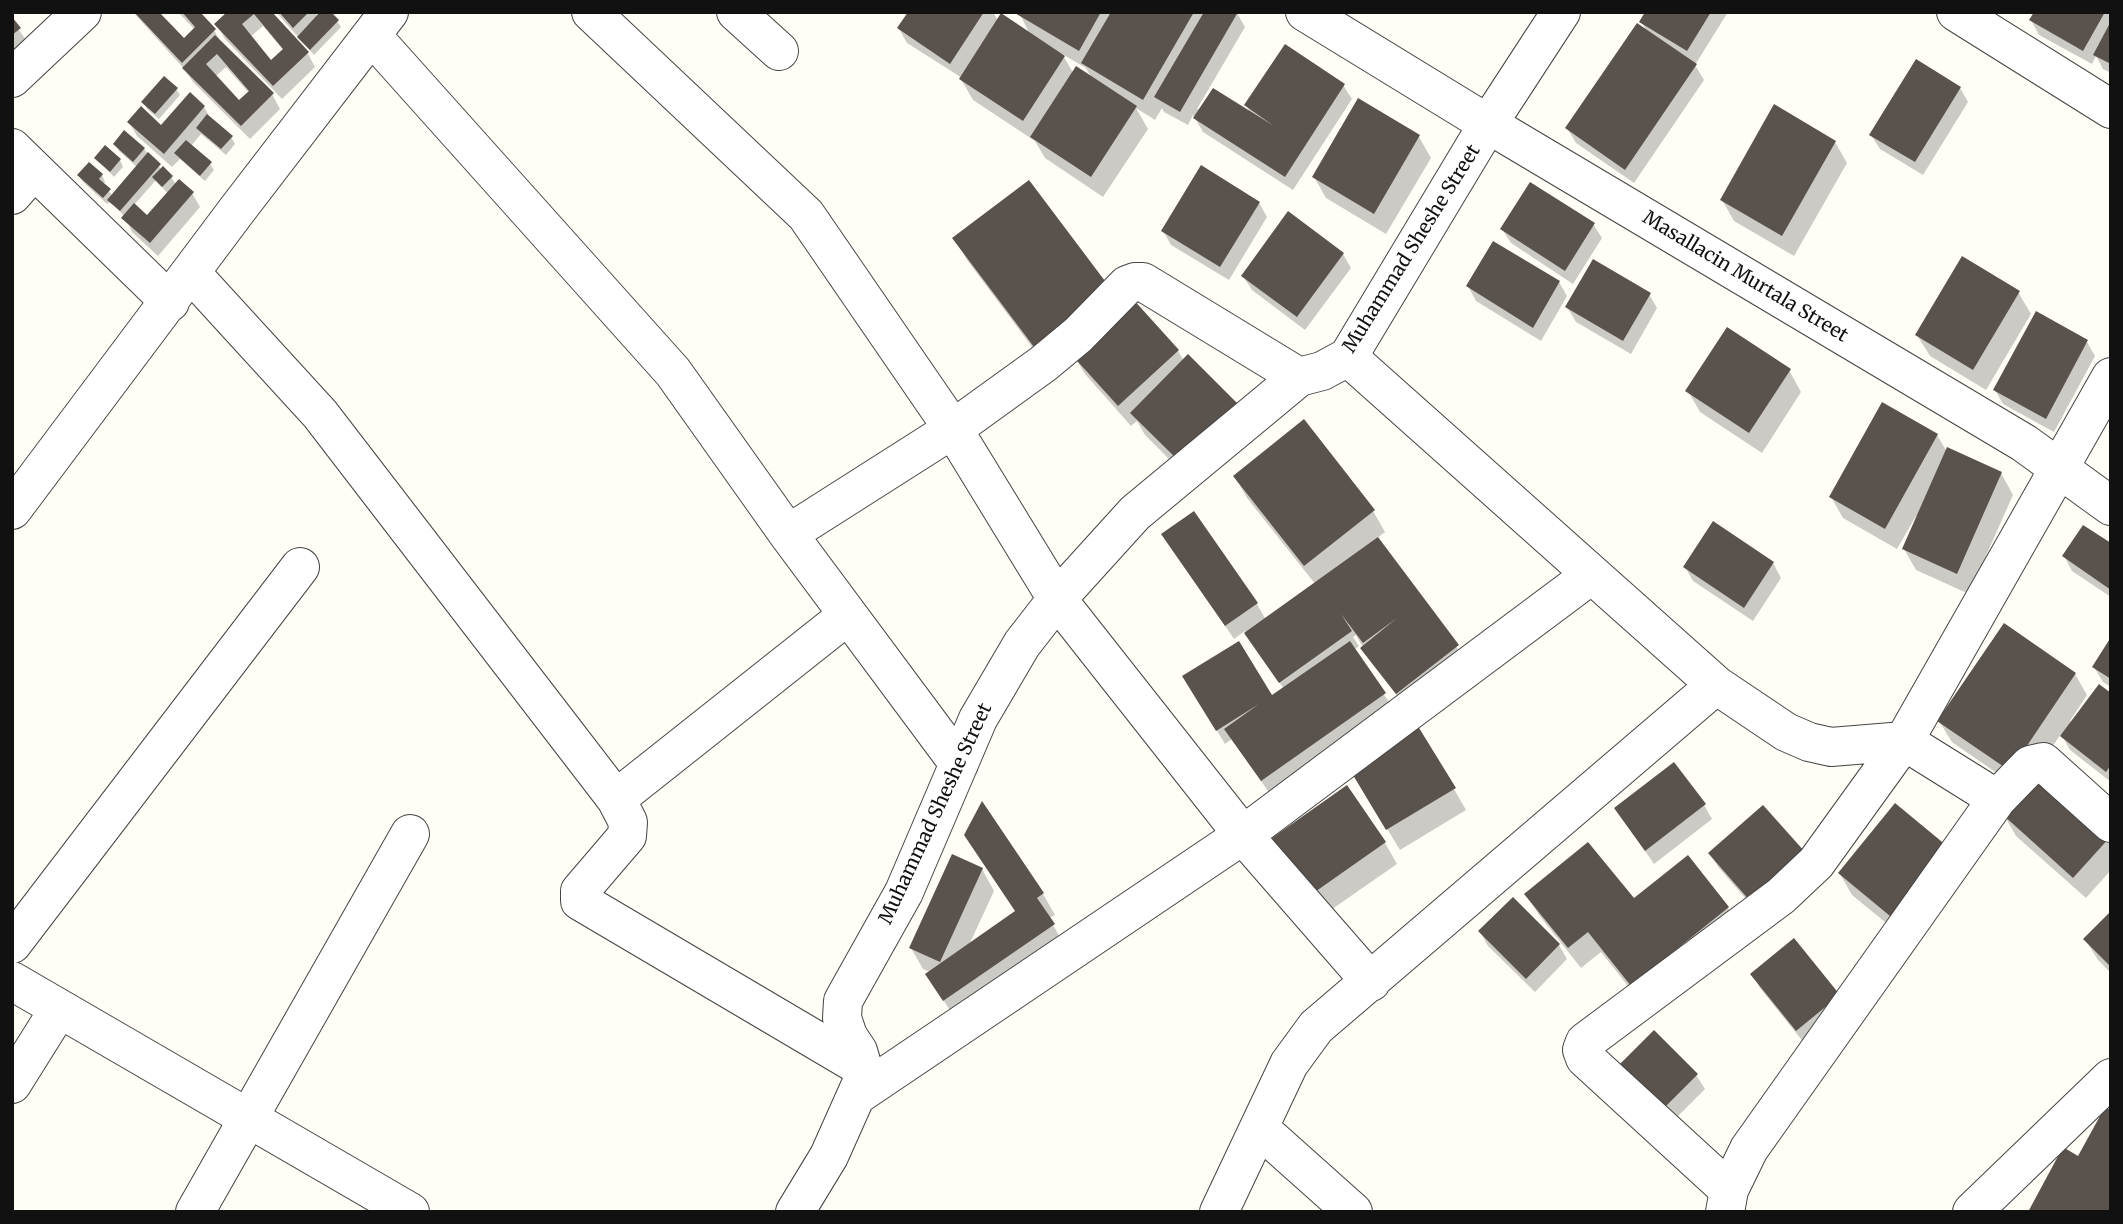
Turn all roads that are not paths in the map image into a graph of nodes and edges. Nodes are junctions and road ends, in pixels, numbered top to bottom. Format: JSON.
{"nodes":[{"id":1,"x":82,"y":12,"type":"edge"},
{"id":2,"x":591,"y":12,"type":"edge"},
{"id":3,"x":736,"y":12,"type":"edge"},
{"id":4,"x":1305,"y":12,"type":"edge"},
{"id":5,"x":1561,"y":12,"type":"edge"},
{"id":6,"x":1956,"y":12,"type":"edge"},
{"id":7,"x":380,"y":24,"type":"edge"},
{"id":8,"x":779,"y":51,"type":"dead end"},
{"id":9,"x":12,"y":78,"type":"edge"},
{"id":10,"x":2111,"y":109,"type":"edge"},
{"id":11,"x":1488,"y":124,"type":"junction"},
{"id":12,"x":19,"y":171,"type":"edge"},
{"id":13,"x":180,"y":287,"type":"junction"},
{"id":14,"x":1348,"y":357,"type":"junction"},
{"id":15,"x":1298,"y":377,"type":"junction"},
{"id":16,"x":2111,"y":377,"type":"edge"},
{"id":17,"x":953,"y":429,"type":"junction"},
{"id":18,"x":2058,"y":468,"type":"junction"},
{"id":19,"x":2111,"y":506,"type":"edge"},
{"id":20,"x":12,"y":510,"type":"edge"},
{"id":21,"x":788,"y":534,"type":"junction"},
{"id":22,"x":300,"y":567,"type":"dead end"},
{"id":23,"x":1591,"y":575,"type":"junction"},
{"id":24,"x":1057,"y":599,"type":"junction"},
{"id":25,"x":848,"y":615,"type":"junction"},
{"id":26,"x":1716,"y":685,"type":"junction"},
{"id":27,"x":1904,"y":741,"type":"junction"},
{"id":28,"x":959,"y":764,"type":"junction"},
{"id":29,"x":616,"y":799,"type":"junction"},
{"id":30,"x":1997,"y":799,"type":"junction"},
{"id":31,"x":2111,"y":822,"type":"edge"},
{"id":32,"x":410,"y":834,"type":"dead end"},
{"id":33,"x":1243,"y":835,"type":"junction"},
{"id":34,"x":12,"y":944,"type":"edge"},
{"id":35,"x":12,"y":981,"type":"edge"},
{"id":36,"x":1371,"y":982,"type":"junction"},
{"id":37,"x":59,"y":1009,"type":"junction"},
{"id":38,"x":2111,"y":1078,"type":"edge"},
{"id":39,"x":860,"y":1082,"type":"junction"},
{"id":40,"x":12,"y":1084,"type":"edge"},
{"id":41,"x":250,"y":1120,"type":"junction"},
{"id":42,"x":1259,"y":1128,"type":"junction"},
{"id":43,"x":1727,"y":1201,"type":"edge"},
{"id":44,"x":195,"y":1212,"type":"edge"},
{"id":45,"x":410,"y":1212,"type":"edge"},
{"id":46,"x":795,"y":1212,"type":"edge"},
{"id":47,"x":1219,"y":1212,"type":"edge"},
{"id":48,"x":1353,"y":1212,"type":"edge"},
{"id":49,"x":1972,"y":1212,"type":"edge"}],
"edges":[{"from":1,"to":9,"type":"street"},
{"from":2,"to":17,"type":"street"},
{"from":3,"to":8,"type":"street"},
{"from":4,"to":11,"type":"street","name":"Masallacin Murtala Street"},
{"from":5,"to":11,"type":"street"},
{"from":6,"to":10,"type":"street"},
{"from":7,"to":13,"type":"street"},
{"from":7,"to":21,"type":"street"},
{"from":11,"to":14,"type":"street","name":"Muhammad Sheshe Street"},
{"from":11,"to":18,"type":"street","name":"Masallacin Murtala Street"},
{"from":12,"to":13,"type":"street"},
{"from":13,"to":20,"type":"street"},
{"from":13,"to":29,"type":"street"},
{"from":14,"to":15,"type":"street","name":"Muhammad Sheshe Street"},
{"from":14,"to":23,"type":"street"},
{"from":15,"to":17,"type":"street"},
{"from":15,"to":24,"type":"street","name":"Muhammad Sheshe Street"},
{"from":16,"to":18,"type":"street"},
{"from":17,"to":21,"type":"street"},
{"from":17,"to":24,"type":"street"},
{"from":18,"to":19,"type":"street","name":"Masallacin Murtala Street"},
{"from":18,"to":27,"type":"street"},
{"from":21,"to":25,"type":"street"},
{"from":22,"to":34,"type":"street"},
{"from":23,"to":26,"type":"street"},
{"from":23,"to":33,"type":"street"},
{"from":24,"to":28,"type":"street","name":"Muhammad Sheshe Street"},
{"from":24,"to":33,"type":"street"},
{"from":25,"to":28,"type":"street"},
{"from":25,"to":29,"type":"street"},
{"from":26,"to":27,"type":"street"},
{"from":26,"to":36,"type":"street"},
{"from":27,"to":30,"type":"street"},
{"from":27,"to":43,"type":"street"},
{"from":28,"to":39,"type":"street","name":"Muhammad Sheshe Street"},
{"from":29,"to":39,"type":"street"},
{"from":30,"to":31,"type":"street"},
{"from":30,"to":43,"type":"street"},
{"from":32,"to":41,"type":"street"},
{"from":33,"to":36,"type":"street"},
{"from":33,"to":39,"type":"street"},
{"from":35,"to":37,"type":"street"},
{"from":36,"to":42,"type":"street"},
{"from":37,"to":40,"type":"street"},
{"from":37,"to":41,"type":"street"},
{"from":38,"to":49,"type":"street"},
{"from":39,"to":46,"type":"street"},
{"from":41,"to":44,"type":"street"},
{"from":41,"to":45,"type":"street"},
{"from":42,"to":47,"type":"street"},
{"from":42,"to":48,"type":"street"}]}
